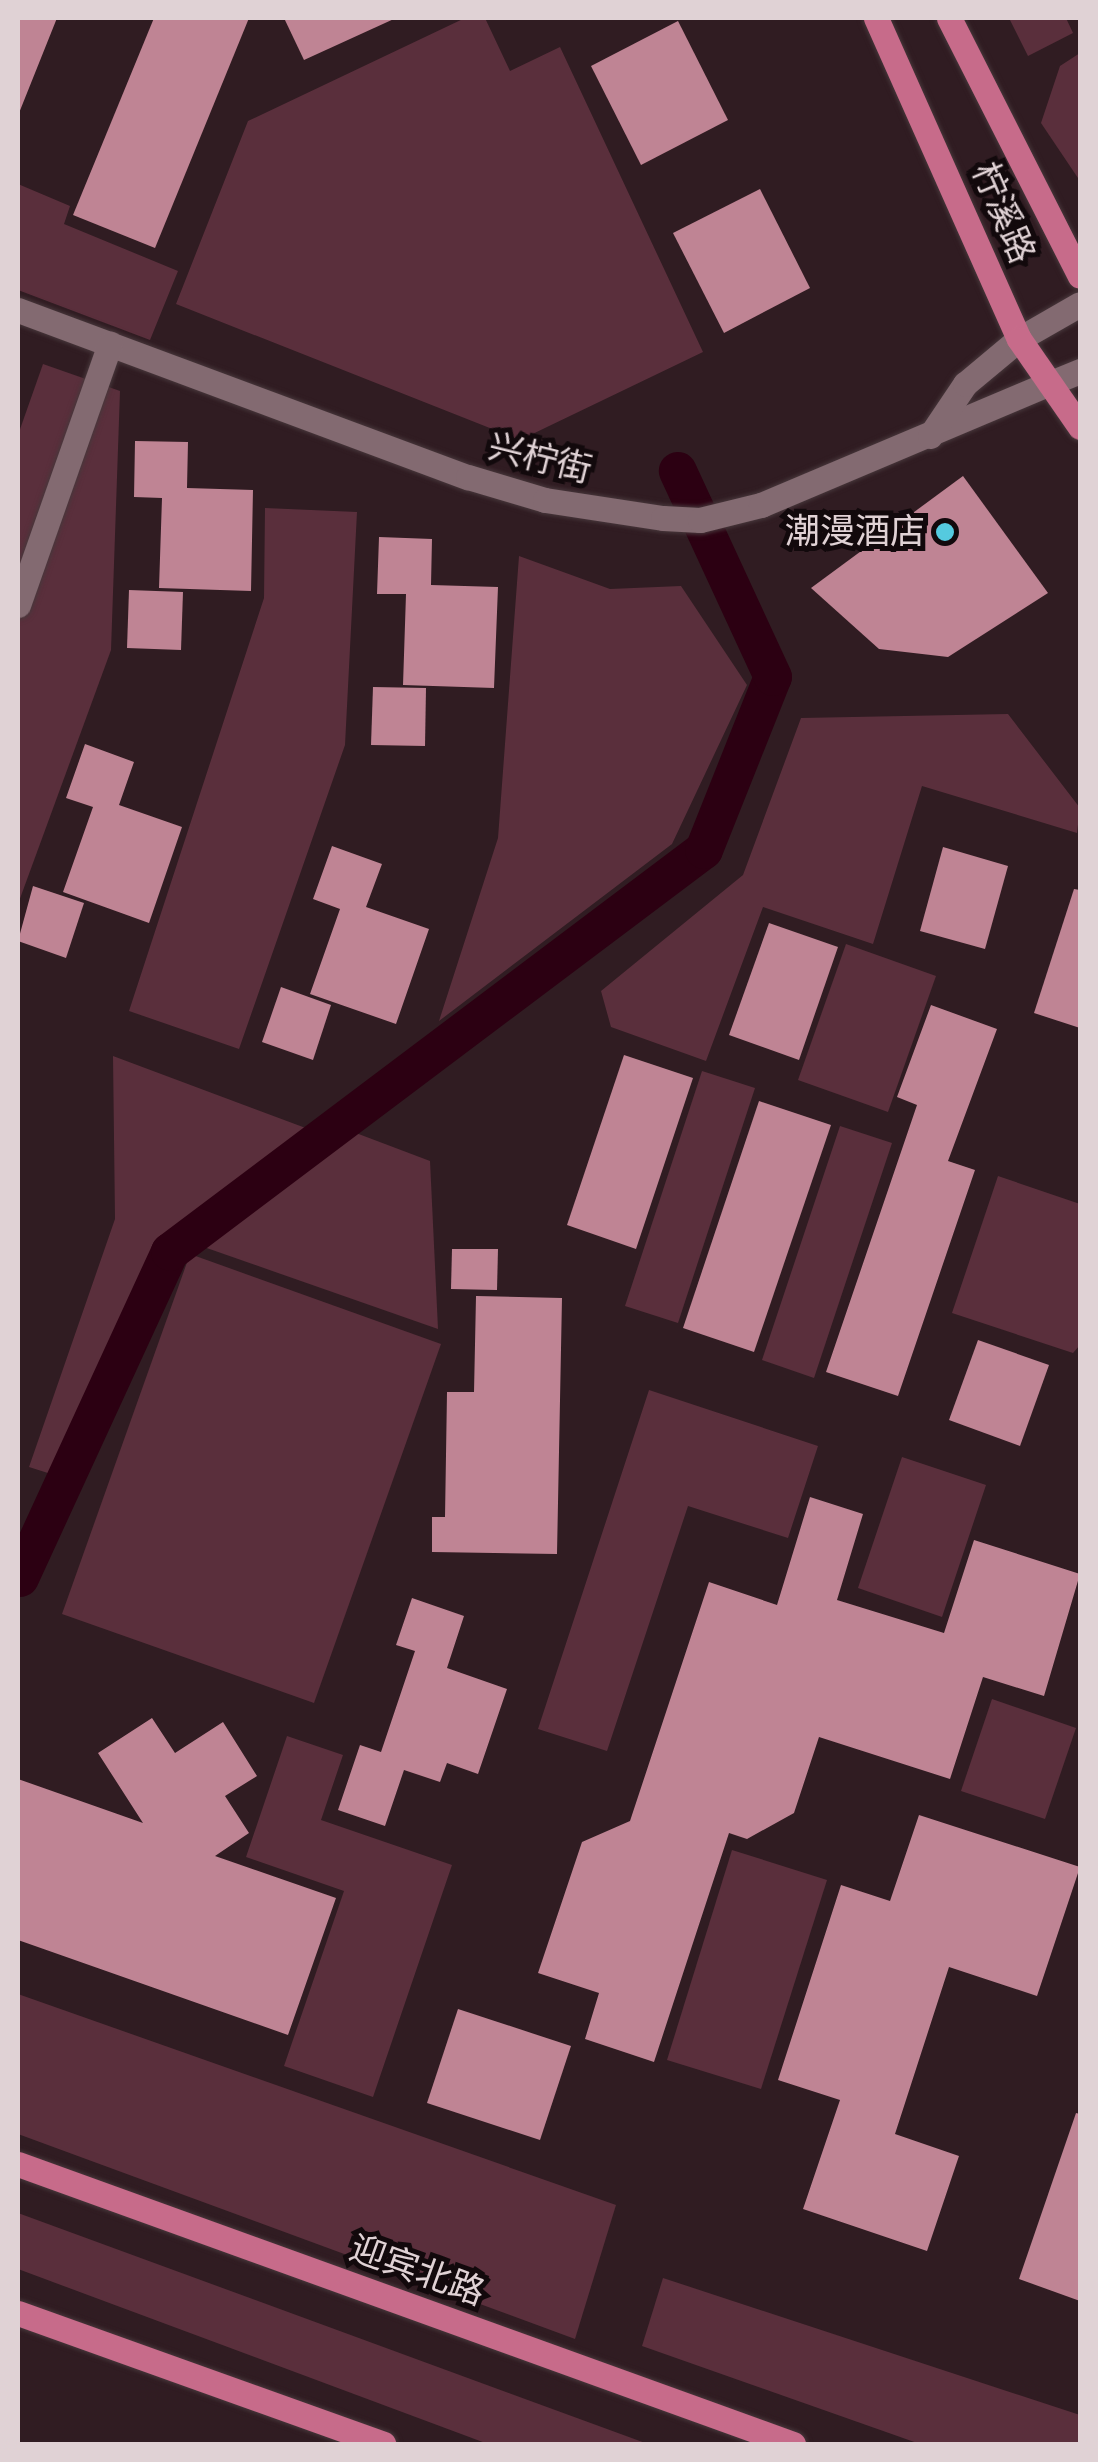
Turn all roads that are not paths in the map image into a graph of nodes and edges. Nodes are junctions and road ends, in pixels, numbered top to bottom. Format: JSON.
{"nodes":[{"id":1,"x":876,"y":18,"type":"edge"},
{"id":2,"x":948,"y":18,"type":"edge"},
{"id":3,"x":1080,"y":276,"type":"edge"},
{"id":4,"x":1080,"y":304,"type":"edge"},
{"id":5,"x":18,"y":310,"type":"edge"},
{"id":6,"x":1019,"y":339,"type":"junction"},
{"id":7,"x":110,"y":344,"type":"junction"},
{"id":8,"x":1080,"y":370,"type":"edge"},
{"id":9,"x":1048,"y":384,"type":"junction"},
{"id":10,"x":1080,"y":427,"type":"edge"},
{"id":11,"x":930,"y":436,"type":"junction"},
{"id":12,"x":18,"y":605,"type":"edge"},
{"id":13,"x":18,"y":2164,"type":"edge"},
{"id":14,"x":18,"y":2313,"type":"edge"},
{"id":15,"x":384,"y":2444,"type":"edge"},
{"id":16,"x":793,"y":2444,"type":"edge"}],
"edges":[{"from":1,"to":6,"type":"main road","name":"柠溪路"},
{"from":2,"to":3,"type":"main road","name":"柠溪路"},
{"from":4,"to":6,"type":"street"},
{"from":5,"to":7,"type":"street","name":"兴柠街"},
{"from":6,"to":9,"type":"main road","name":"柠溪路"},
{"from":6,"to":11,"type":"street"},
{"from":7,"to":11,"type":"street","name":"兴柠街"},
{"from":7,"to":12,"type":"street"},
{"from":8,"to":9,"type":"street","name":"兴柠街"},
{"from":9,"to":10,"type":"main road","name":"柠溪路"},
{"from":9,"to":11,"type":"street","name":"兴柠街"},
{"from":13,"to":16,"type":"main road","name":"迎宾北路"},
{"from":14,"to":15,"type":"main road"}]}
